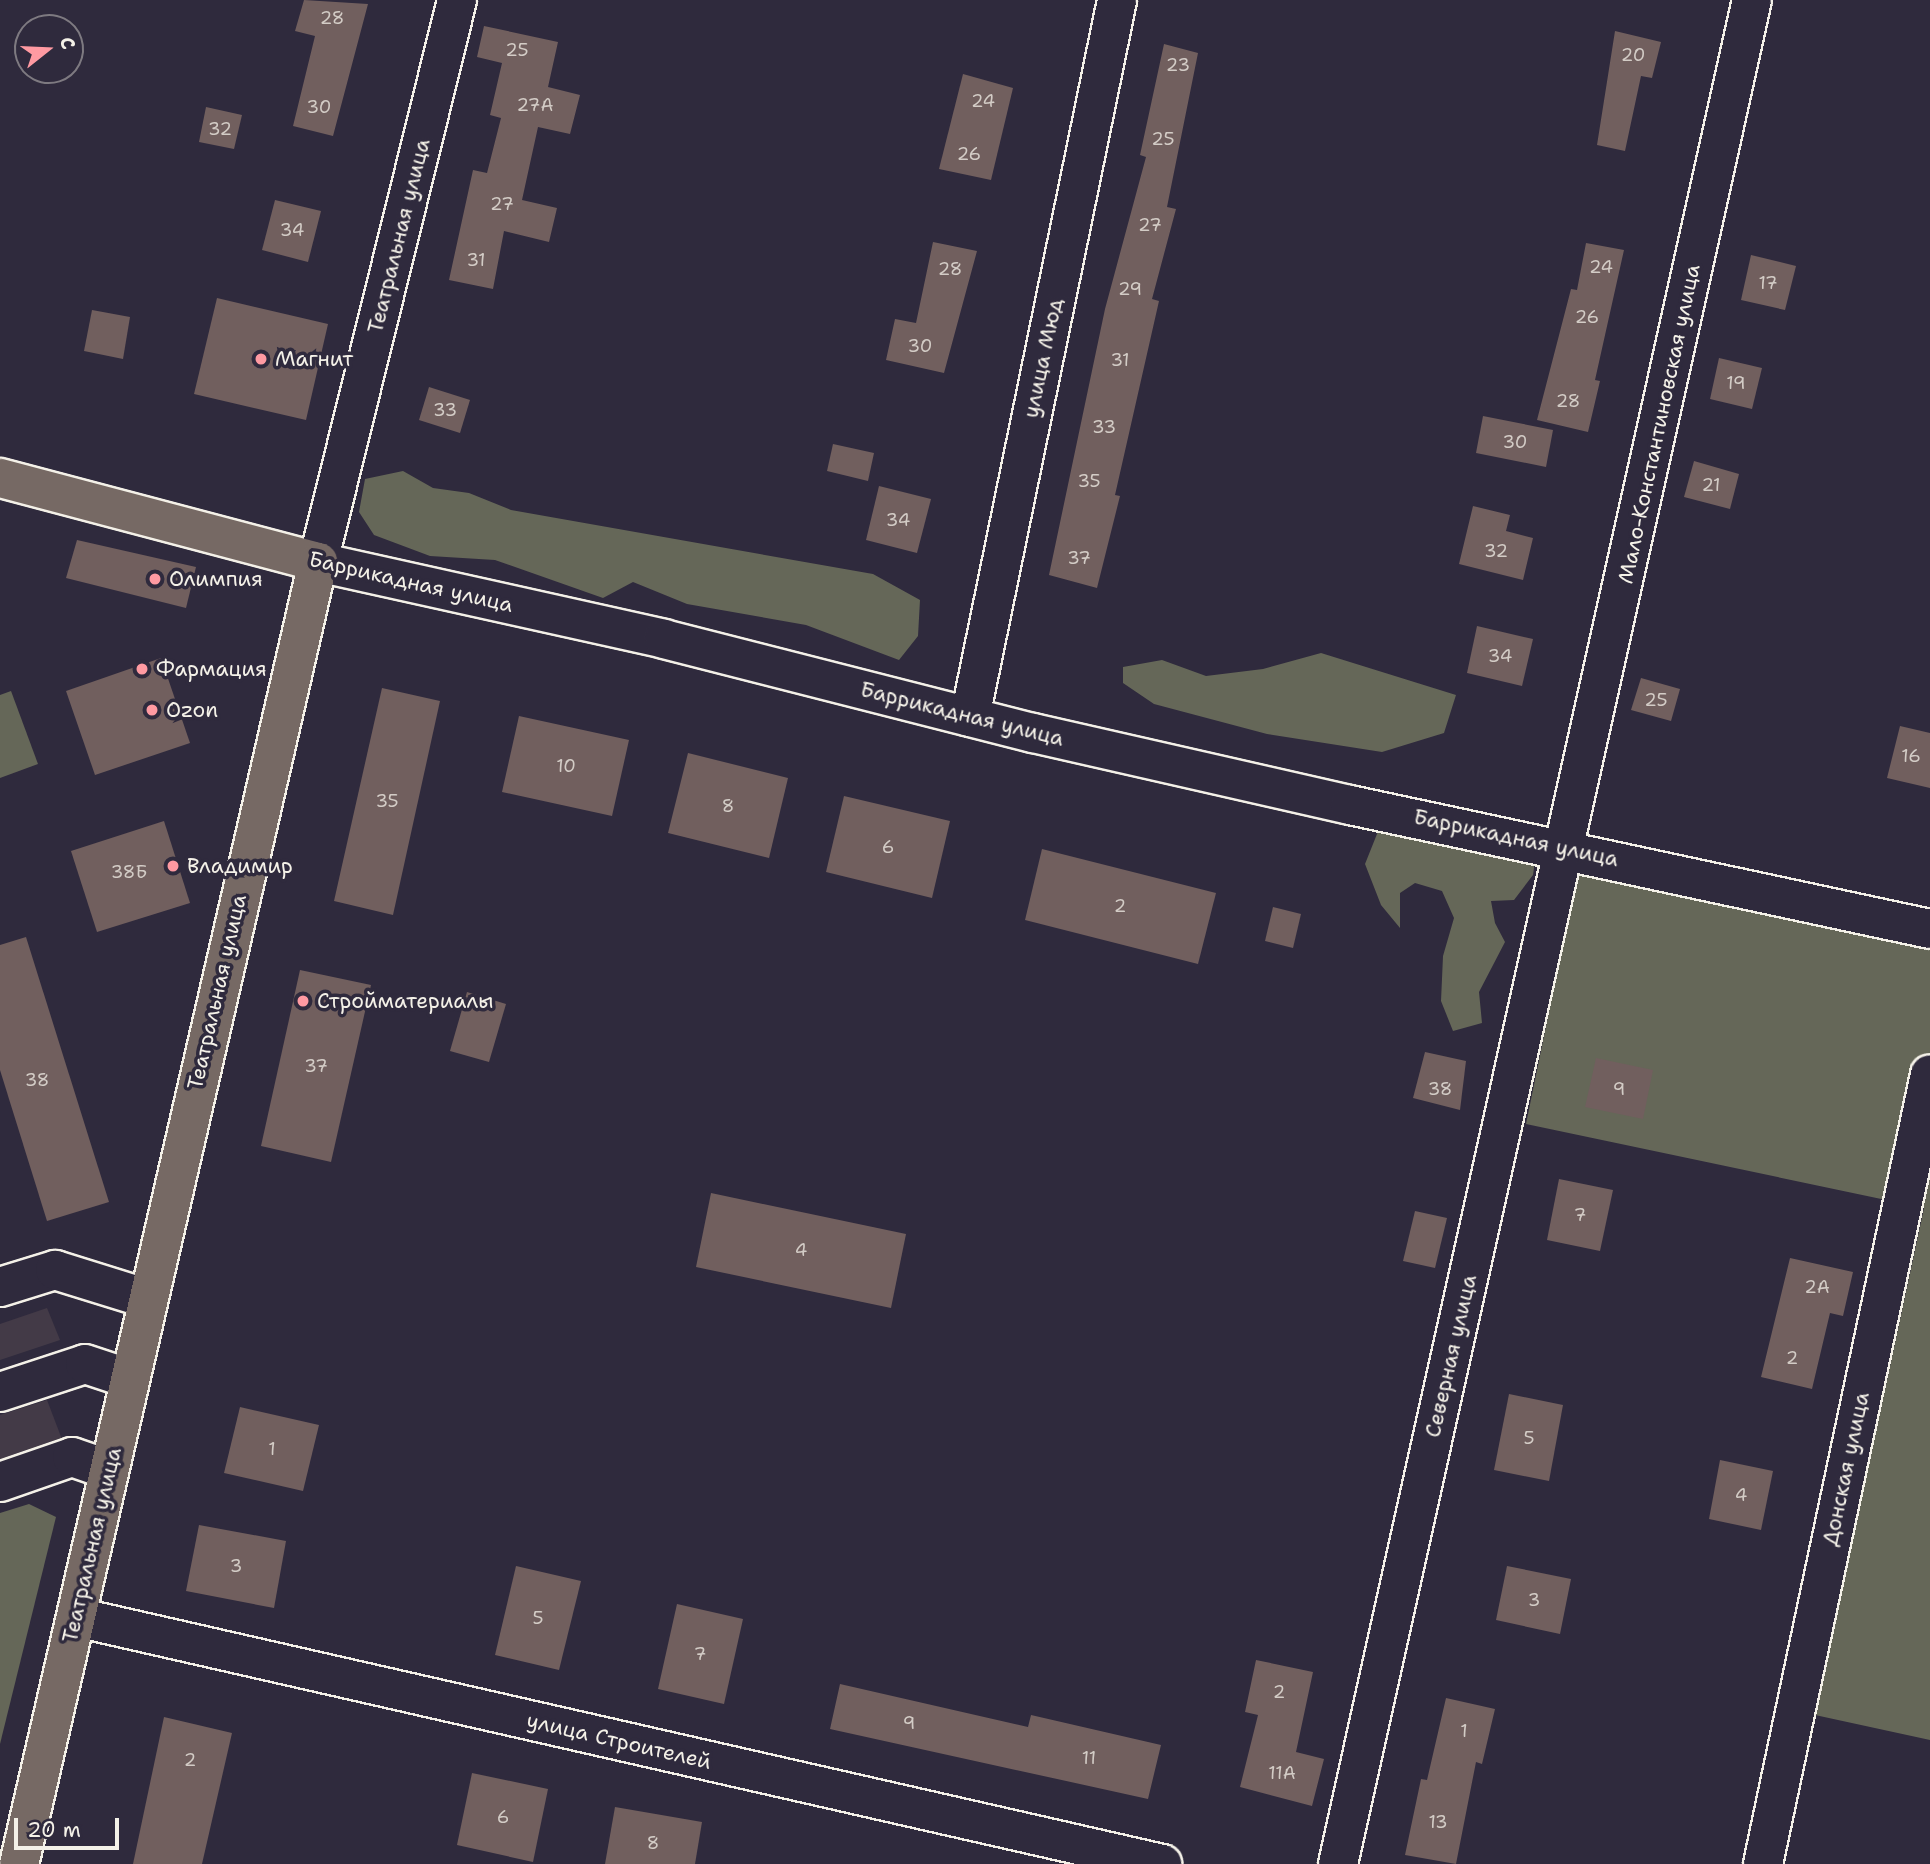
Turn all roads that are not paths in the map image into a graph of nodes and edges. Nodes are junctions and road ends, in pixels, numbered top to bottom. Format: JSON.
{"nodes":[{"id":1,"x":457,"y":0,"type":"edge"},
{"id":2,"x":1117,"y":0,"type":"edge"},
{"id":3,"x":1752,"y":0,"type":"edge"},
{"id":4,"x":0,"y":478,"type":"edge"},
{"id":5,"x":318,"y":562,"type":"junction"},
{"id":6,"x":970,"y":717,"type":"junction"},
{"id":7,"x":1565,"y":847,"type":"junction"},
{"id":8,"x":1930,"y":929,"type":"edge"},
{"id":9,"x":1930,"y":1074,"type":"edge"},
{"id":10,"x":0,"y":1287,"type":"edge"},
{"id":11,"x":145,"y":1298,"type":"junction"},
{"id":12,"x":130,"y":1379,"type":"junction"},
{"id":13,"x":0,"y":1392,"type":"edge"},
{"id":14,"x":109,"y":1470,"type":"junction"},
{"id":15,"x":0,"y":1482,"type":"edge"},
{"id":16,"x":76,"y":1617,"type":"junction"},
{"id":17,"x":19,"y":1864,"type":"edge"},
{"id":18,"x":1162,"y":1864,"type":"edge"},
{"id":19,"x":1338,"y":1864,"type":"edge"},
{"id":20,"x":1763,"y":1864,"type":"edge"}],
"edges":[{"from":1,"to":5,"type":"street","name":"Театральная улица"},
{"from":2,"to":6,"type":"street","name":"улица Мюд"},
{"from":3,"to":7,"type":"street","name":"Мало-Константиновская улица"},
{"from":4,"to":5,"type":"main road","name":"Баррикадная улица"},
{"from":5,"to":6,"type":"street","name":"Баррикадная улица"},
{"from":5,"to":11,"type":"main road","name":"Театральная улица"},
{"from":6,"to":7,"type":"street","name":"Баррикадная улица"},
{"from":7,"to":8,"type":"street","name":"Баррикадная улица"},
{"from":7,"to":19,"type":"street","name":"Северная улица"},
{"from":9,"to":20,"type":"street","name":"Донская улица"},
{"from":10,"to":11,"type":"street"},
{"from":11,"to":12,"type":"main road","name":"Театральная улица"},
{"from":12,"to":13,"type":"street"},
{"from":12,"to":14,"type":"main road","name":"Театральная улица"},
{"from":14,"to":15,"type":"street"},
{"from":14,"to":16,"type":"main road","name":"Театральная улица"},
{"from":16,"to":17,"type":"main road","name":"Театральная улица"},
{"from":16,"to":18,"type":"street","name":"улица Строителей"}]}
